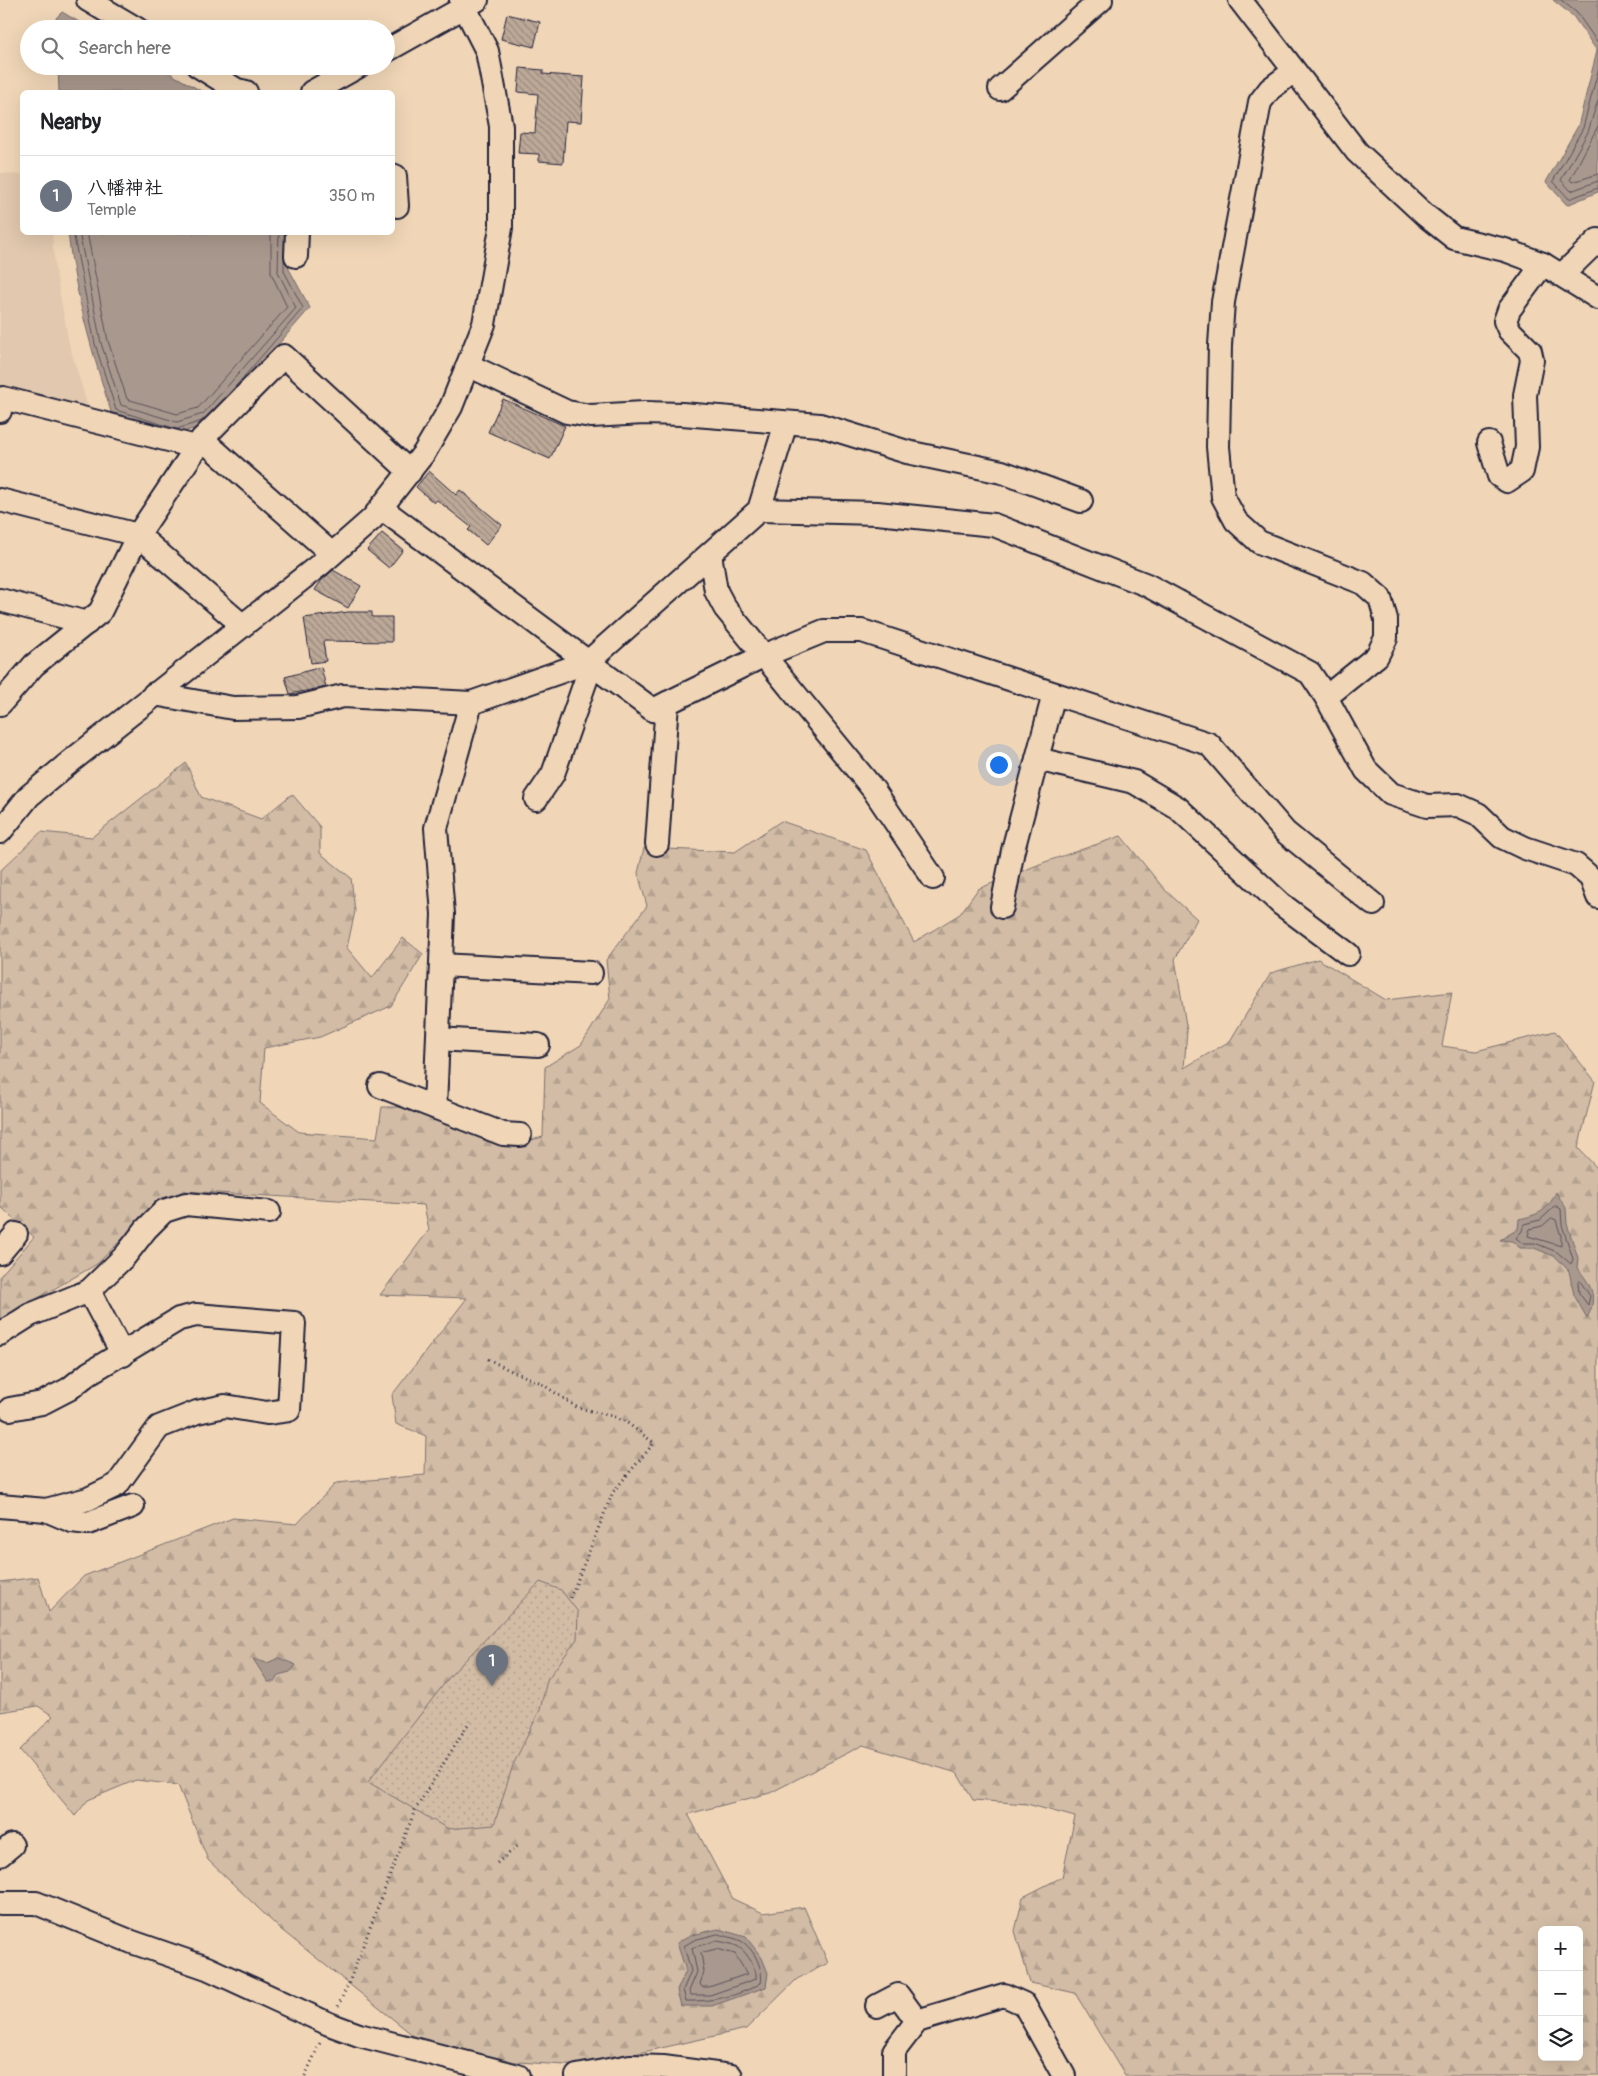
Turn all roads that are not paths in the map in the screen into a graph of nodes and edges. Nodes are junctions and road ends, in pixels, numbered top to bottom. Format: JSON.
{"nodes":[{"id":1,"x":88,"y":0,"type":"edge"},
{"id":2,"x":1101,"y":0,"type":"edge"},
{"id":3,"x":1240,"y":0,"type":"edge"},
{"id":4,"x":467,"y":2,"type":"edge"},
{"id":5,"x":122,"y":20,"type":"edge"},
{"id":6,"x":395,"y":46,"type":"edge"},
{"id":7,"x":1294,"y":70,"type":"junction"},
{"id":8,"x":213,"y":75,"type":"edge"},
{"id":9,"x":343,"y":75,"type":"edge"},
{"id":10,"x":1000,"y":88,"type":"dead end"},
{"id":11,"x":237,"y":90,"type":"edge"},
{"id":12,"x":316,"y":90,"type":"edge"},
{"id":13,"x":395,"y":176,"type":"edge"},
{"id":14,"x":398,"y":206,"type":"dead end"},
{"id":15,"x":297,"y":235,"type":"edge"},
{"id":16,"x":1598,"y":240,"type":"edge"},
{"id":17,"x":296,"y":256,"type":"dead end"},
{"id":18,"x":1553,"y":270,"type":"junction"},
{"id":19,"x":1598,"y":298,"type":"edge"},
{"id":20,"x":468,"y":365,"type":"junction"},
{"id":21,"x":0,"y":411,"type":"edge"},
{"id":22,"x":786,"y":422,"type":"junction"},
{"id":23,"x":199,"y":443,"type":"junction"},
{"id":24,"x":1490,"y":443,"type":"dead end"},
{"id":25,"x":410,"y":472,"type":"junction"},
{"id":26,"x":0,"y":500,"type":"edge"},
{"id":27,"x":1081,"y":501,"type":"dead end"},
{"id":28,"x":382,"y":508,"type":"junction"},
{"id":29,"x":759,"y":510,"type":"junction"},
{"id":30,"x":138,"y":535,"type":"junction"},
{"id":31,"x":332,"y":554,"type":"junction"},
{"id":32,"x":710,"y":554,"type":"junction"},
{"id":33,"x":0,"y":600,"type":"edge"},
{"id":34,"x":87,"y":623,"type":"junction"},
{"id":35,"x":242,"y":625,"type":"junction"},
{"id":36,"x":764,"y":656,"type":"junction"},
{"id":37,"x":588,"y":662,"type":"junction"},
{"id":38,"x":154,"y":694,"type":"junction"},
{"id":39,"x":1054,"y":694,"type":"junction"},
{"id":40,"x":1326,"y":697,"type":"junction"},
{"id":41,"x":471,"y":703,"type":"junction"},
{"id":42,"x":666,"y":703,"type":"junction"},
{"id":43,"x":0,"y":704,"type":"edge"},
{"id":44,"x":1037,"y":759,"type":"junction"},
{"id":45,"x":536,"y":799,"type":"dead end"},
{"id":46,"x":0,"y":832,"type":"edge"},
{"id":47,"x":657,"y":844,"type":"dead end"},
{"id":48,"x":933,"y":878,"type":"dead end"},
{"id":49,"x":1598,"y":897,"type":"edge"},
{"id":50,"x":1373,"y":904,"type":"dead end"},
{"id":51,"x":1002,"y":907,"type":"dead end"},
{"id":52,"x":1348,"y":954,"type":"dead end"},
{"id":53,"x":441,"y":965,"type":"junction"},
{"id":54,"x":591,"y":973,"type":"dead end"},
{"id":55,"x":438,"y":1039,"type":"junction"},
{"id":56,"x":538,"y":1045,"type":"dead end"},
{"id":57,"x":380,"y":1086,"type":"dead end"},
{"id":58,"x":435,"y":1107,"type":"junction"},
{"id":59,"x":520,"y":1135,"type":"dead end"},
{"id":60,"x":269,"y":1212,"type":"dead end"},
{"id":61,"x":16,"y":1234,"type":"dead end"},
{"id":62,"x":0,"y":1253,"type":"edge"},
{"id":63,"x":89,"y":1291,"type":"junction"},
{"id":64,"x":0,"y":1334,"type":"edge"},
{"id":65,"x":123,"y":1355,"type":"junction"},
{"id":66,"x":10,"y":1409,"type":"dead end"},
{"id":67,"x":0,"y":1506,"type":"edge"},
{"id":68,"x":133,"y":1506,"type":"dead end"},
{"id":69,"x":46,"y":1510,"type":"junction"},
{"id":70,"x":0,"y":1903,"type":"edge"},
{"id":71,"x":877,"y":2006,"type":"dead end"},
{"id":72,"x":917,"y":2021,"type":"junction"},
{"id":73,"x":1059,"y":2074,"type":"edge"},
{"id":74,"x":518,"y":2076,"type":"edge"},
{"id":75,"x":577,"y":2076,"type":"edge"},
{"id":76,"x":732,"y":2076,"type":"edge"},
{"id":77,"x":894,"y":2076,"type":"edge"}],
"edges":[{"from":1,"to":5,"type":"street"},
{"from":2,"to":10,"type":"street"},
{"from":3,"to":7,"type":"street"},
{"from":4,"to":6,"type":"street"},
{"from":4,"to":20,"type":"street"},
{"from":7,"to":18,"type":"street"},
{"from":7,"to":40,"type":"street"},
{"from":8,"to":11,"type":"street"},
{"from":9,"to":12,"type":"street"},
{"from":13,"to":14,"type":"street"},
{"from":15,"to":17,"type":"street"},
{"from":16,"to":18,"type":"street"},
{"from":18,"to":19,"type":"street"},
{"from":18,"to":24,"type":"street"},
{"from":20,"to":22,"type":"street"},
{"from":20,"to":25,"type":"street"},
{"from":21,"to":23,"type":"street"},
{"from":22,"to":27,"type":"street"},
{"from":22,"to":29,"type":"street"},
{"from":23,"to":25,"type":"street"},
{"from":23,"to":30,"type":"street"},
{"from":23,"to":31,"type":"street"},
{"from":25,"to":28,"type":"street"},
{"from":26,"to":30,"type":"street"},
{"from":28,"to":31,"type":"street"},
{"from":28,"to":37,"type":"street"},
{"from":29,"to":32,"type":"street"},
{"from":29,"to":40,"type":"street"},
{"from":30,"to":34,"type":"street"},
{"from":30,"to":35,"type":"street"},
{"from":31,"to":35,"type":"street"},
{"from":32,"to":36,"type":"street"},
{"from":32,"to":37,"type":"street"},
{"from":33,"to":34,"type":"street"},
{"from":34,"to":43,"type":"street"},
{"from":35,"to":38,"type":"street"},
{"from":36,"to":39,"type":"street"},
{"from":36,"to":42,"type":"street"},
{"from":36,"to":48,"type":"street"},
{"from":37,"to":41,"type":"street"},
{"from":37,"to":42,"type":"street"},
{"from":37,"to":45,"type":"street"},
{"from":38,"to":41,"type":"street"},
{"from":38,"to":46,"type":"street"},
{"from":39,"to":44,"type":"street"},
{"from":39,"to":50,"type":"street"},
{"from":40,"to":49,"type":"street"},
{"from":41,"to":53,"type":"street"},
{"from":42,"to":47,"type":"street"},
{"from":44,"to":51,"type":"street"},
{"from":44,"to":52,"type":"street"},
{"from":53,"to":54,"type":"street"},
{"from":53,"to":55,"type":"street"},
{"from":55,"to":56,"type":"street"},
{"from":55,"to":58,"type":"street"},
{"from":57,"to":58,"type":"street"},
{"from":58,"to":59,"type":"street"},
{"from":60,"to":63,"type":"street"},
{"from":61,"to":62,"type":"street"},
{"from":63,"to":64,"type":"street"},
{"from":63,"to":65,"type":"street"},
{"from":65,"to":66,"type":"street"},
{"from":65,"to":69,"type":"street"},
{"from":67,"to":69,"type":"street"},
{"from":68,"to":69,"type":"street"},
{"from":70,"to":74,"type":"street"},
{"from":71,"to":72,"type":"street"},
{"from":72,"to":73,"type":"street"},
{"from":72,"to":77,"type":"street"},
{"from":75,"to":76,"type":"street"}]}
